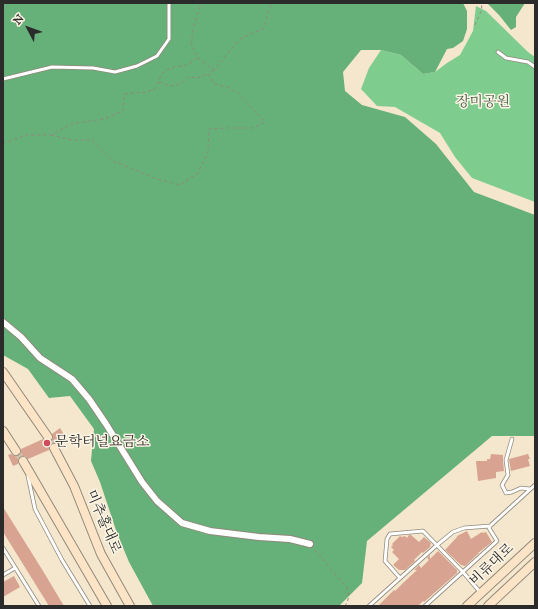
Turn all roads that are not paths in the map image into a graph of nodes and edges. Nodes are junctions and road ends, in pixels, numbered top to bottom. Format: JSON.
{"nodes":[{"id":1,"x":169,"y":3,"type":"edge"},
{"id":2,"x":498,"y":52,"type":"dead end"},
{"id":3,"x":535,"y":67,"type":"edge"},
{"id":4,"x":3,"y":79,"type":"edge"},
{"id":5,"x":3,"y":322,"type":"edge"},
{"id":6,"x":3,"y":372,"type":"edge"},
{"id":7,"x":3,"y":431,"type":"edge"},
{"id":8,"x":48,"y":437,"type":"tunnel mouth"},
{"id":9,"x":512,"y":439,"type":"dead end"},
{"id":10,"x":54,"y":448,"type":"tunnel mouth"},
{"id":11,"x":16,"y":451,"type":"tunnel mouth"},
{"id":12,"x":24,"y":464,"type":"joint"},
{"id":13,"x":535,"y":485,"type":"edge"},
{"id":14,"x":530,"y":489,"type":"junction"},
{"id":15,"x":490,"y":526,"type":"junction"},
{"id":16,"x":535,"y":543,"type":"edge"},
{"id":17,"x":310,"y":544,"type":"road end"},
{"id":18,"x":437,"y":544,"type":"junction"},
{"id":19,"x":4,"y":550,"type":"edge"},
{"id":20,"x":535,"y":562,"type":"edge"},
{"id":21,"x":16,"y":568,"type":"junction"},
{"id":22,"x":463,"y":572,"type":"junction"},
{"id":23,"x":3,"y":575,"type":"edge"},
{"id":24,"x":400,"y":578,"type":"junction"},
{"id":25,"x":481,"y":594,"type":"junction"},
{"id":26,"x":39,"y":606,"type":"edge"},
{"id":27,"x":90,"y":606,"type":"edge"},
{"id":28,"x":107,"y":606,"type":"edge"},
{"id":29,"x":130,"y":606,"type":"edge"},
{"id":30,"x":369,"y":606,"type":"edge"},
{"id":31,"x":425,"y":606,"type":"edge"},
{"id":32,"x":468,"y":606,"type":"edge"},
{"id":33,"x":488,"y":606,"type":"edge"}],
"edges":[{"from":1,"to":4,"type":"lane"},
{"from":2,"to":3,"type":"lane"},
{"from":5,"to":17,"type":"street"},
{"from":6,"to":8,"type":"main road"},
{"from":7,"to":11,"type":"main road"},
{"from":9,"to":14,"type":"lane"},
{"from":10,"to":29,"type":"main road","name":"미추홀대로"},
{"from":12,"to":27,"type":"lane"},
{"from":12,"to":28,"type":"main road"},
{"from":13,"to":14,"type":"lane"},
{"from":14,"to":15,"type":"lane"},
{"from":15,"to":18,"type":"lane"},
{"from":15,"to":22,"type":"lane"},
{"from":16,"to":25,"type":"main road","name":"비류대로"},
{"from":18,"to":22,"type":"lane"},
{"from":18,"to":24,"type":"lane"},
{"from":18,"to":24,"type":"lane"},
{"from":19,"to":21,"type":"lane"},
{"from":20,"to":33,"type":"main road","name":"비류대로"},
{"from":21,"to":23,"type":"lane"},
{"from":21,"to":26,"type":"lane"},
{"from":22,"to":25,"type":"lane"},
{"from":22,"to":31,"type":"lane"},
{"from":24,"to":30,"type":"lane"},
{"from":25,"to":32,"type":"main road","name":"비류대로"}]}
